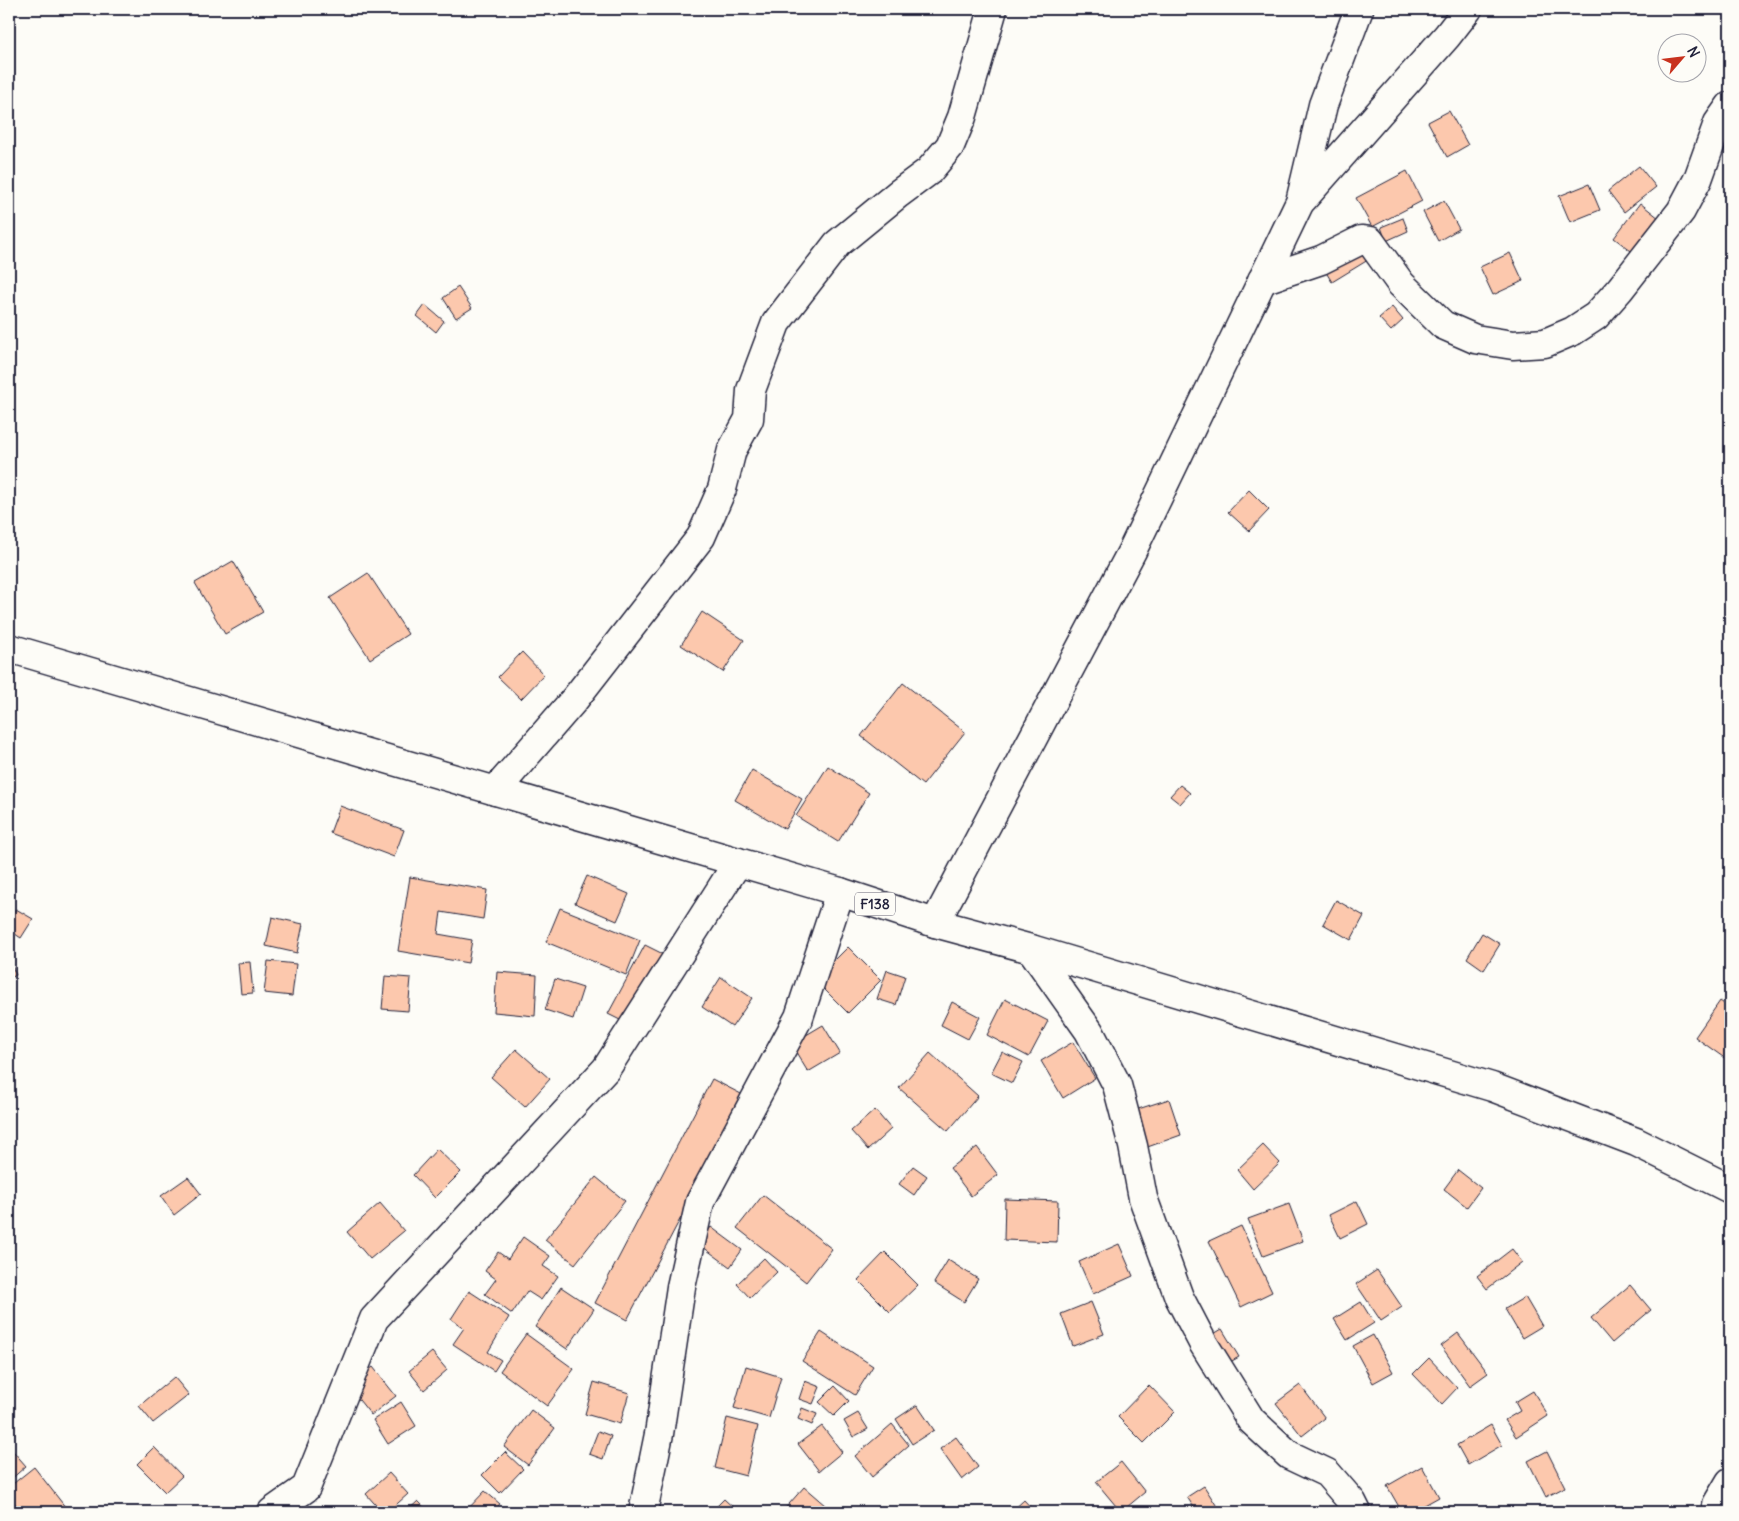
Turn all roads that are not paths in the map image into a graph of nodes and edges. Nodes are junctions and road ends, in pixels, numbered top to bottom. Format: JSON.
{"nodes":[{"id":1,"x":993,"y":9,"type":"edge"},
{"id":2,"x":1359,"y":9,"type":"edge"},
{"id":3,"x":1468,"y":9,"type":"edge"},
{"id":4,"x":1730,"y":106,"type":"edge"},
{"id":5,"x":1300,"y":202,"type":"junction"},
{"id":6,"x":1262,"y":280,"type":"junction"},
{"id":7,"x":9,"y":648,"type":"edge"},
{"id":8,"x":496,"y":791,"type":"junction"},
{"id":9,"x":738,"y":862,"type":"junction"},
{"id":10,"x":840,"y":892,"type":"junction"},
{"id":11,"x":935,"y":923,"type":"junction"},
{"id":12,"x":1031,"y":949,"type":"junction"},
{"id":13,"x":1730,"y":1189,"type":"edge"},
{"id":14,"x":1730,"y":1482,"type":"edge"},
{"id":15,"x":272,"y":1512,"type":"edge"},
{"id":16,"x":643,"y":1512,"type":"edge"},
{"id":17,"x":1357,"y":1512,"type":"edge"},
{"id":18,"x":1716,"y":1512,"type":"edge"}],
"edges":[{"from":1,"to":8,"type":"street"},
{"from":2,"to":5,"type":"street"},
{"from":3,"to":5,"type":"street"},
{"from":4,"to":6,"type":"street"},
{"from":5,"to":6,"type":"street"},
{"from":6,"to":11,"type":"street"},
{"from":7,"to":8,"type":"street","number":"F138"},
{"from":8,"to":9,"type":"street","number":"F138"},
{"from":9,"to":10,"type":"street","number":"F138"},
{"from":9,"to":15,"type":"street"},
{"from":10,"to":11,"type":"street","number":"F138"},
{"from":10,"to":16,"type":"street"},
{"from":11,"to":12,"type":"street","number":"F138"},
{"from":12,"to":13,"type":"street","number":"F138"},
{"from":12,"to":17,"type":"street"},
{"from":14,"to":18,"type":"street"}]}
